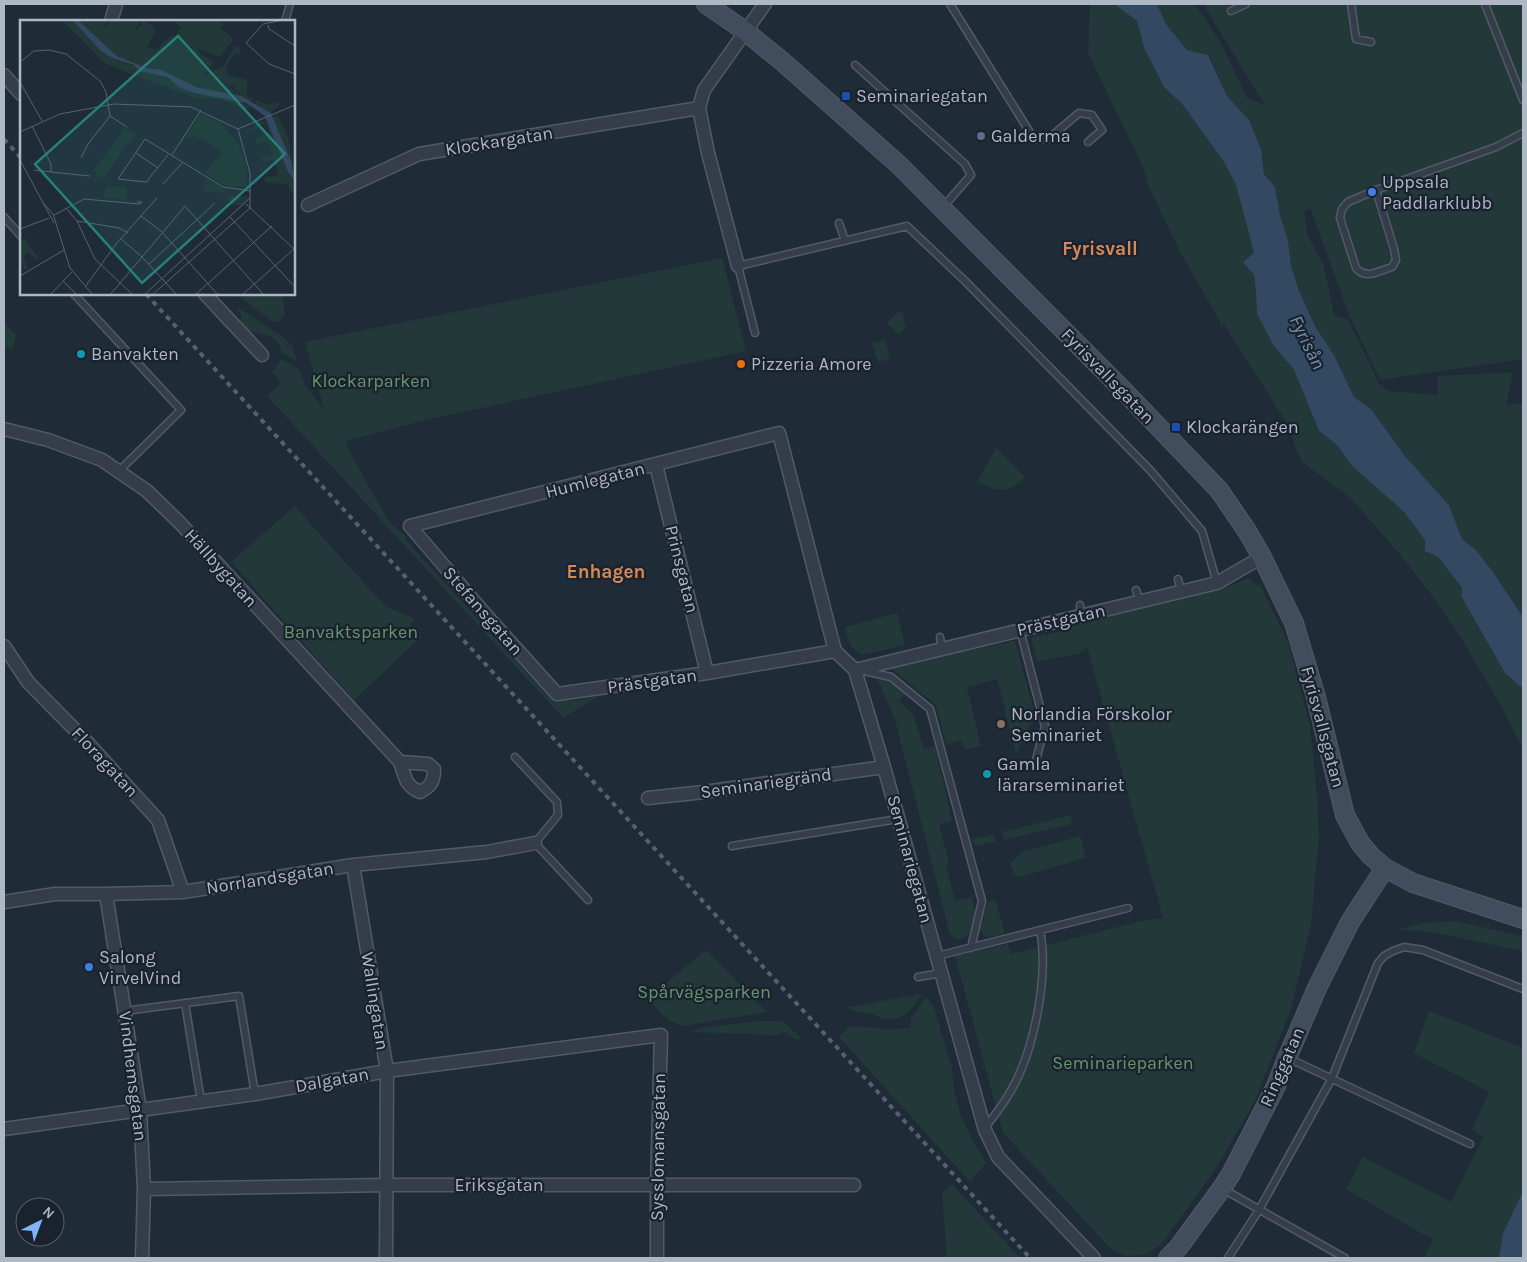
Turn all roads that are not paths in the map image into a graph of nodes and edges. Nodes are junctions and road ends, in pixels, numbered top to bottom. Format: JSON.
{"nodes":[{"id":1,"x":116,"y":4,"type":"edge"},
{"id":2,"x":290,"y":4,"type":"edge"},
{"id":3,"x":706,"y":4,"type":"edge"},
{"id":4,"x":765,"y":4,"type":"edge"},
{"id":5,"x":950,"y":4,"type":"edge"},
{"id":6,"x":1246,"y":4,"type":"edge"},
{"id":7,"x":1351,"y":4,"type":"edge"},
{"id":8,"x":1485,"y":4,"type":"edge"},
{"id":9,"x":1231,"y":11,"type":"dead end"},
{"id":10,"x":111,"y":20,"type":"edge"},
{"id":11,"x":285,"y":20,"type":"edge"},
{"id":12,"x":745,"y":31,"type":"junction"},
{"id":13,"x":1371,"y":42,"type":"dead end"},
{"id":14,"x":854,"y":65,"type":"dead end"},
{"id":15,"x":4,"y":75,"type":"edge"},
{"id":16,"x":20,"y":93,"type":"edge"},
{"id":17,"x":1523,"y":100,"type":"edge"},
{"id":18,"x":699,"y":108,"type":"junction"},
{"id":19,"x":1523,"y":133,"type":"edge"},
{"id":20,"x":1088,"y":142,"type":"dead end"},
{"id":21,"x":1376,"y":190,"type":"junction"},
{"id":22,"x":308,"y":205,"type":"dead end"},
{"id":23,"x":942,"y":208,"type":"junction"},
{"id":24,"x":4,"y":217,"type":"edge"},
{"id":25,"x":839,"y":223,"type":"dead end"},
{"id":26,"x":20,"y":235,"type":"edge"},
{"id":27,"x":844,"y":240,"type":"junction"},
{"id":28,"x":738,"y":266,"type":"junction"},
{"id":29,"x":75,"y":295,"type":"edge"},
{"id":30,"x":206,"y":295,"type":"edge"},
{"id":31,"x":755,"y":332,"type":"dead end"},
{"id":32,"x":262,"y":355,"type":"dead end"},
{"id":33,"x":4,"y":429,"type":"edge"},
{"id":34,"x":656,"y":465,"type":"junction"},
{"id":35,"x":118,"y":472,"type":"junction"},
{"id":36,"x":410,"y":526,"type":"joint"},
{"id":37,"x":1262,"y":557,"type":"junction"},
{"id":38,"x":1217,"y":583,"type":"junction"},
{"id":39,"x":1020,"y":630,"type":"junction"},
{"id":40,"x":4,"y":646,"type":"edge"},
{"id":41,"x":835,"y":651,"type":"junction"},
{"id":42,"x":856,"y":670,"type":"junction"},
{"id":43,"x":707,"y":673,"type":"junction"},
{"id":44,"x":558,"y":694,"type":"joint"},
{"id":45,"x":515,"y":757,"type":"dead end"},
{"id":46,"x":1036,"y":760,"type":"dead end"},
{"id":47,"x":400,"y":762,"type":"dead end"},
{"id":48,"x":884,"y":767,"type":"junction"},
{"id":49,"x":648,"y":798,"type":"dead end"},
{"id":50,"x":899,"y":818,"type":"junction"},
{"id":51,"x":535,"y":843,"type":"junction"},
{"id":52,"x":732,"y":846,"type":"dead end"},
{"id":53,"x":353,"y":865,"type":"junction"},
{"id":54,"x":1385,"y":868,"type":"junction"},
{"id":55,"x":183,"y":892,"type":"junction"},
{"id":56,"x":106,"y":894,"type":"junction"},
{"id":57,"x":588,"y":900,"type":"dead end"},
{"id":58,"x":4,"y":902,"type":"edge"},
{"id":59,"x":1128,"y":908,"type":"dead end"},
{"id":60,"x":1523,"y":919,"type":"edge"},
{"id":61,"x":1040,"y":930,"type":"junction"},
{"id":62,"x":971,"y":948,"type":"junction"},
{"id":63,"x":937,"y":956,"type":"junction"},
{"id":64,"x":941,"y":973,"type":"junction"},
{"id":65,"x":918,"y":977,"type":"dead end"},
{"id":66,"x":1523,"y":989,"type":"edge"},
{"id":67,"x":185,"y":1003,"type":"junction"},
{"id":68,"x":124,"y":1011,"type":"junction"},
{"id":69,"x":660,"y":1035,"type":"joint"},
{"id":70,"x":1287,"y":1058,"type":"junction"},
{"id":71,"x":387,"y":1071,"type":"junction"},
{"id":72,"x":1332,"y":1078,"type":"junction"},
{"id":73,"x":255,"y":1094,"type":"junction"},
{"id":74,"x":201,"y":1102,"type":"junction"},
{"id":75,"x":140,"y":1110,"type":"junction"},
{"id":76,"x":4,"y":1129,"type":"edge"},
{"id":77,"x":985,"y":1130,"type":"junction"},
{"id":78,"x":1470,"y":1144,"type":"dead end"},
{"id":79,"x":386,"y":1185,"type":"junction"},
{"id":80,"x":854,"y":1185,"type":"dead end"},
{"id":81,"x":657,"y":1186,"type":"junction"},
{"id":82,"x":1222,"y":1188,"type":"junction"},
{"id":83,"x":144,"y":1190,"type":"junction"},
{"id":84,"x":1259,"y":1210,"type":"junction"},
{"id":85,"x":142,"y":1258,"type":"edge"},
{"id":86,"x":386,"y":1258,"type":"edge"},
{"id":87,"x":657,"y":1258,"type":"edge"},
{"id":88,"x":1094,"y":1258,"type":"edge"},
{"id":89,"x":1168,"y":1258,"type":"edge"},
{"id":90,"x":1228,"y":1258,"type":"edge"},
{"id":91,"x":1345,"y":1258,"type":"edge"}],
"edges":[{"from":1,"to":10,"type":"street"},
{"from":2,"to":11,"type":"lane"},
{"from":3,"to":12,"type":"street","name":"Fyrisvallsgatan"},
{"from":4,"to":12,"type":"street"},
{"from":5,"to":20,"type":"lane"},
{"from":6,"to":9,"type":"lane"},
{"from":7,"to":13,"type":"lane"},
{"from":8,"to":17,"type":"lane"},
{"from":12,"to":18,"type":"street"},
{"from":12,"to":23,"type":"street","name":"Fyrisvallsgatan"},
{"from":14,"to":23,"type":"lane"},
{"from":15,"to":16,"type":"street"},
{"from":18,"to":22,"type":"street","name":"Klockargatan"},
{"from":18,"to":28,"type":"street"},
{"from":19,"to":21,"type":"lane"},
{"from":21,"to":21,"type":"lane"},
{"from":23,"to":37,"type":"street","name":"Fyrisvallsgatan"},
{"from":24,"to":26,"type":"lane"},
{"from":25,"to":27,"type":"lane"},
{"from":27,"to":28,"type":"lane"},
{"from":27,"to":38,"type":"lane"},
{"from":28,"to":31,"type":"lane"},
{"from":29,"to":35,"type":"lane"},
{"from":30,"to":32,"type":"street"},
{"from":33,"to":35,"type":"street","name":"Hällbygatan"},
{"from":34,"to":36,"type":"street","name":"Humlegatan"},
{"from":34,"to":41,"type":"street","name":"Humlegatan"},
{"from":34,"to":43,"type":"street","name":"Prinsgatan"},
{"from":35,"to":47,"type":"street","name":"Hällbygatan"},
{"from":36,"to":44,"type":"street","name":"Stefansgatan"},
{"from":37,"to":38,"type":"street","name":"Prästgatan"},
{"from":37,"to":54,"type":"street","name":"Fyrisvallsgatan"},
{"from":38,"to":39,"type":"street","name":"Prästgatan"},
{"from":39,"to":42,"type":"street","name":"Prästgatan"},
{"from":39,"to":46,"type":"lane"},
{"from":40,"to":55,"type":"street","name":"Floragatan"},
{"from":41,"to":42,"type":"street"},
{"from":41,"to":43,"type":"street","name":"Prästgatan"},
{"from":42,"to":48,"type":"street","name":"Seminariegatan"},
{"from":42,"to":62,"type":"lane"},
{"from":43,"to":44,"type":"street","name":"Prästgatan"},
{"from":45,"to":51,"type":"lane"},
{"from":48,"to":49,"type":"street","name":"Seminariegränd"},
{"from":48,"to":50,"type":"street","name":"Seminariegatan"},
{"from":50,"to":52,"type":"lane"},
{"from":50,"to":63,"type":"street","name":"Seminariegatan"},
{"from":51,"to":53,"type":"street","name":"Norrlandsgatan"},
{"from":51,"to":57,"type":"lane"},
{"from":53,"to":55,"type":"street","name":"Norrlandsgatan"},
{"from":53,"to":71,"type":"street","name":"Wallingatan"},
{"from":54,"to":60,"type":"street","name":"Fyrisvallsgatan"},
{"from":54,"to":70,"type":"street","name":"Ringgatan"},
{"from":55,"to":56,"type":"street","name":"Norrlandsgatan"},
{"from":56,"to":58,"type":"street","name":"Norrlandsgatan"},
{"from":56,"to":68,"type":"street","name":"Vindhemsgatan"},
{"from":59,"to":61,"type":"lane"},
{"from":61,"to":62,"type":"lane"},
{"from":61,"to":77,"type":"lane"},
{"from":62,"to":63,"type":"lane"},
{"from":63,"to":64,"type":"street","name":"Seminariegatan"},
{"from":64,"to":65,"type":"lane"},
{"from":64,"to":77,"type":"street","name":"Seminariegatan"},
{"from":66,"to":72,"type":"lane"},
{"from":67,"to":68,"type":"lane"},
{"from":67,"to":73,"type":"lane"},
{"from":67,"to":74,"type":"lane"},
{"from":68,"to":75,"type":"street","name":"Vindhemsgatan"},
{"from":69,"to":71,"type":"street","name":"Dalgatan"},
{"from":69,"to":81,"type":"street","name":"Sysslomansgatan"},
{"from":70,"to":72,"type":"lane"},
{"from":70,"to":82,"type":"street","name":"Ringgatan"},
{"from":71,"to":73,"type":"street","name":"Dalgatan"},
{"from":71,"to":79,"type":"street","name":"Wallingatan"},
{"from":72,"to":78,"type":"lane"},
{"from":72,"to":84,"type":"lane"},
{"from":73,"to":74,"type":"street","name":"Dalgatan"},
{"from":74,"to":75,"type":"street","name":"Dalgatan"},
{"from":75,"to":76,"type":"street","name":"Dalgatan"},
{"from":75,"to":83,"type":"street","name":"Vindhemsgatan"},
{"from":77,"to":88,"type":"street","name":"Seminariegatan"},
{"from":79,"to":81,"type":"street","name":"Eriksgatan"},
{"from":79,"to":83,"type":"street","name":"Eriksgatan"},
{"from":79,"to":86,"type":"street","name":"Wallingatan"},
{"from":80,"to":81,"type":"street","name":"Eriksgatan"},
{"from":81,"to":87,"type":"street","name":"Sysslomansgatan"},
{"from":82,"to":84,"type":"lane"},
{"from":82,"to":89,"type":"street","name":"Ringgatan"},
{"from":83,"to":85,"type":"street","name":"Vindhemsgatan"},
{"from":84,"to":90,"type":"lane"},
{"from":84,"to":91,"type":"lane"}]}
